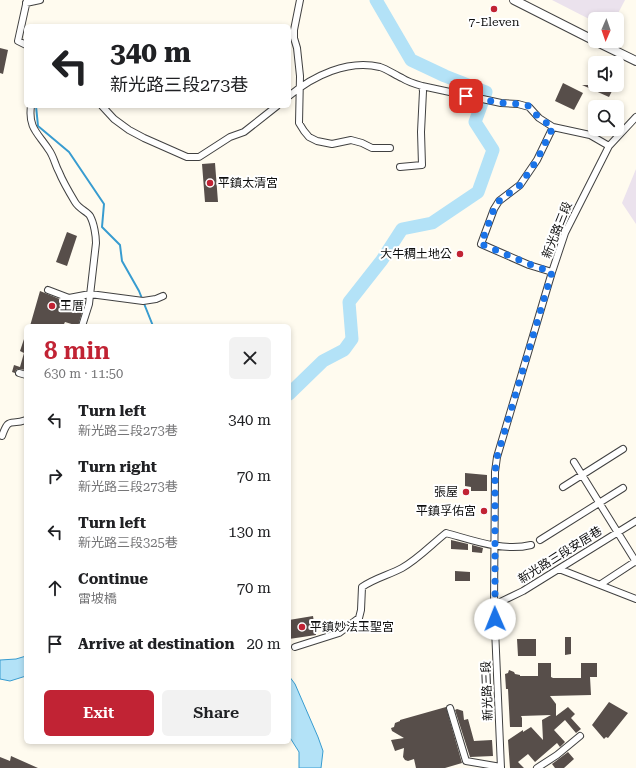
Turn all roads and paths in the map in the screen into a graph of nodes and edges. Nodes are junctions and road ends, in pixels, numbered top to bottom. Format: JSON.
{"nodes":[{"id":1,"x":40,"y":0,"type":"edge"},
{"id":2,"x":300,"y":0,"type":"edge"},
{"id":3,"x":514,"y":0,"type":"edge"},
{"id":4,"x":26,"y":2,"type":"edge"},
{"id":5,"x":588,"y":37,"type":"edge"},
{"id":6,"x":24,"y":44,"type":"edge"},
{"id":7,"x":609,"y":48,"type":"edge"},
{"id":8,"x":636,"y":62,"type":"edge"},
{"id":9,"x":422,"y":86,"type":"junction"},
{"id":10,"x":299,"y":88,"type":"junction"},
{"id":11,"x":291,"y":94,"type":"edge"},
{"id":12,"x":31,"y":108,"type":"edge"},
{"id":13,"x":104,"y":108,"type":"edge"},
{"id":14,"x":274,"y":108,"type":"edge"},
{"id":15,"x":636,"y":117,"type":"edge"},
{"id":16,"x":553,"y":127,"type":"junction"},
{"id":17,"x":609,"y":146,"type":"junction"},
{"id":18,"x":390,"y":148,"type":"dead end"},
{"id":19,"x":400,"y":167,"type":"dead end"},
{"id":20,"x":552,"y":272,"type":"junction"},
{"id":21,"x":48,"y":290,"type":"dead end"},
{"id":22,"x":90,"y":294,"type":"junction"},
{"id":23,"x":163,"y":296,"type":"dead end"},
{"id":24,"x":83,"y":324,"type":"edge"},
{"id":25,"x":19,"y":373,"type":"dead end"},
{"id":26,"x":24,"y":374,"type":"edge"},
{"id":27,"x":24,"y":421,"type":"edge"},
{"id":28,"x":2,"y":436,"type":"dead end"},
{"id":29,"x":623,"y":449,"type":"dead end"},
{"id":30,"x":574,"y":462,"type":"dead end"},
{"id":31,"x":582,"y":474,"type":"junction"},
{"id":32,"x":563,"y":487,"type":"dead end"},
{"id":33,"x":623,"y":488,"type":"dead end"},
{"id":34,"x":599,"y":503,"type":"junction"},
{"id":35,"x":636,"y":521,"type":"edge"},
{"id":36,"x":617,"y":532,"type":"junction"},
{"id":37,"x":540,"y":540,"type":"dead end"},
{"id":38,"x":495,"y":545,"type":"junction"},
{"id":39,"x":531,"y":545,"type":"dead end"},
{"id":40,"x":636,"y":561,"type":"edge"},
{"id":41,"x":559,"y":568,"type":"junction"},
{"id":42,"x":601,"y":584,"type":"junction"},
{"id":43,"x":636,"y":599,"type":"edge"},
{"id":44,"x":494,"y":605,"type":"junction"},
{"id":45,"x":295,"y":647,"type":"dead end"},
{"id":46,"x":450,"y":708,"type":"dead end"},
{"id":47,"x":580,"y":736,"type":"dead end"},
{"id":48,"x":501,"y":768,"type":"edge"},
{"id":49,"x":538,"y":768,"type":"edge"}],
"edges":[{"from":1,"to":4,"type":"street"},
{"from":2,"to":10,"type":"street"},
{"from":3,"to":5,"type":"street"},
{"from":4,"to":6,"type":"street"},
{"from":7,"to":8,"type":"street"},
{"from":9,"to":10,"type":"street"},
{"from":9,"to":16,"type":"street"},
{"from":9,"to":19,"type":"street"},
{"from":10,"to":11,"type":"street"},
{"from":10,"to":18,"type":"street"},
{"from":12,"to":22,"type":"street"},
{"from":13,"to":14,"type":"street"},
{"from":15,"to":17,"type":"street","name":"新光路三段"},
{"from":16,"to":17,"type":"street"},
{"from":16,"to":20,"type":"street"},
{"from":17,"to":20,"type":"street","name":"新光路三段"},
{"from":20,"to":38,"type":"street","name":"新光路三段"},
{"from":21,"to":22,"type":"street"},
{"from":22,"to":23,"type":"street"},
{"from":22,"to":24,"type":"street"},
{"from":25,"to":26,"type":"street"},
{"from":27,"to":28,"type":"street"},
{"from":29,"to":31,"type":"street"},
{"from":30,"to":31,"type":"street"},
{"from":31,"to":32,"type":"street"},
{"from":31,"to":34,"type":"street"},
{"from":33,"to":34,"type":"street"},
{"from":34,"to":36,"type":"street"},
{"from":34,"to":37,"type":"street"},
{"from":35,"to":36,"type":"street","name":"新光路三段安居巷"},
{"from":36,"to":40,"type":"street"},
{"from":36,"to":41,"type":"street","name":"新光路三段安居巷"},
{"from":38,"to":39,"type":"street"},
{"from":38,"to":44,"type":"street","name":"新光路三段"},
{"from":38,"to":45,"type":"street"},
{"from":40,"to":42,"type":"street"},
{"from":41,"to":42,"type":"street"},
{"from":41,"to":44,"type":"street","name":"新光路三段安居巷"},
{"from":42,"to":43,"type":"street"},
{"from":44,"to":48,"type":"street","name":"新光路三段"},
{"from":46,"to":48,"type":"street"},
{"from":47,"to":49,"type":"street"}]}
